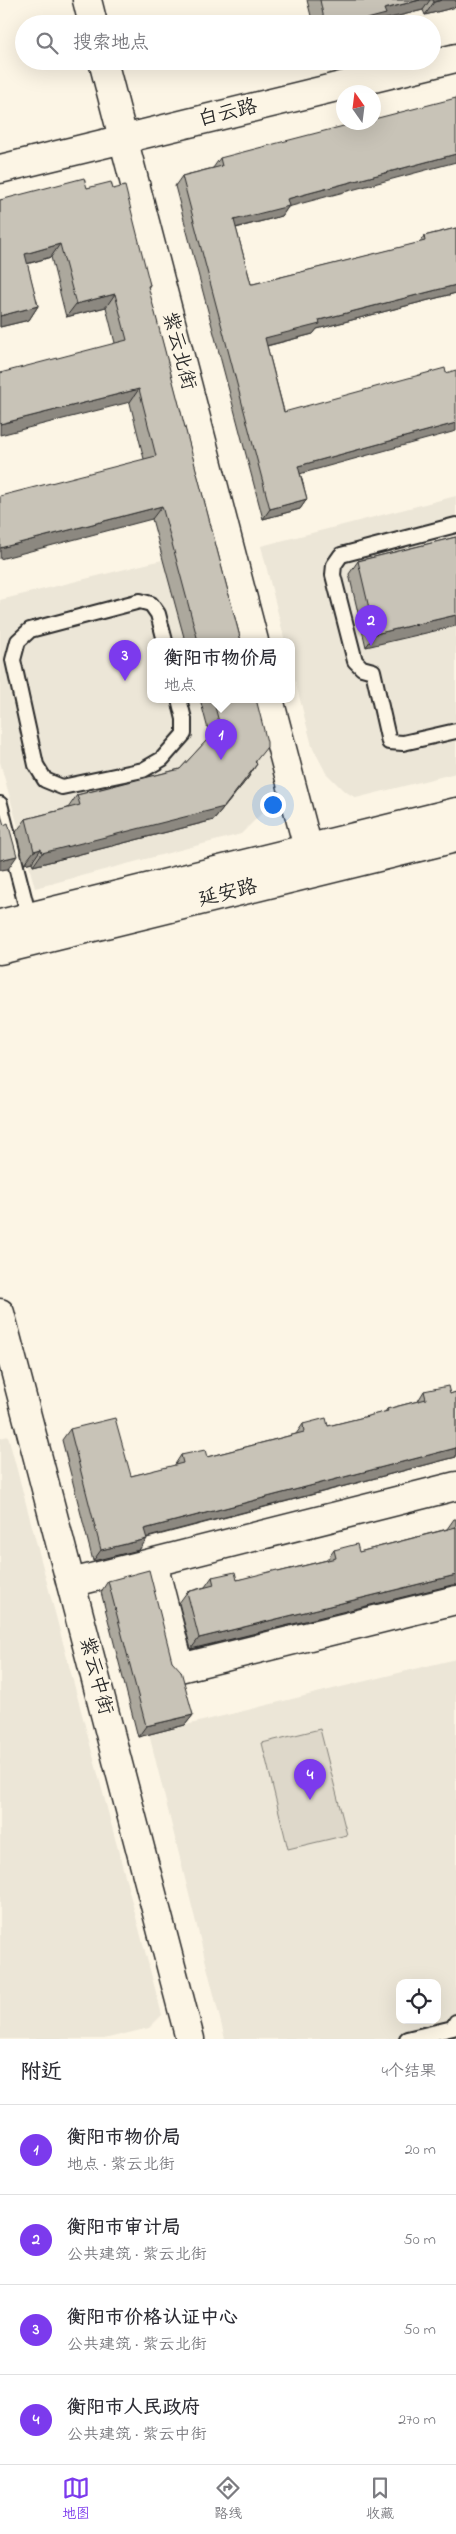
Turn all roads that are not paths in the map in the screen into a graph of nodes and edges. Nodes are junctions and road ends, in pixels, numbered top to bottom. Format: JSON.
{"nodes":[{"id":1,"x":87,"y":0,"type":"edge"},
{"id":2,"x":91,"y":15,"type":"edge"},
{"id":3,"x":456,"y":39,"type":"edge"},
{"id":4,"x":441,"y":43,"type":"edge"},
{"id":5,"x":456,"y":58,"type":"edge"},
{"id":6,"x":441,"y":61,"type":"edge"},
{"id":7,"x":105,"y":70,"type":"edge"},
{"id":8,"x":334,"y":70,"type":"edge"},
{"id":9,"x":400,"y":70,"type":"edge"},
{"id":10,"x":121,"y":130,"type":"junction"},
{"id":11,"x":0,"y":150,"type":"edge"},
{"id":12,"x":0,"y":169,"type":"edge"},
{"id":13,"x":456,"y":525,"type":"edge"},
{"id":14,"x":164,"y":638,"type":"edge"},
{"id":15,"x":253,"y":638,"type":"edge"},
{"id":16,"x":180,"y":703,"type":"edge"},
{"id":17,"x":270,"y":703,"type":"edge"},
{"id":18,"x":456,"y":731,"type":"edge"},
{"id":19,"x":0,"y":804,"type":"edge"},
{"id":20,"x":456,"y":812,"type":"edge"},
{"id":21,"x":456,"y":838,"type":"edge"},
{"id":22,"x":311,"y":861,"type":"junction"},
{"id":23,"x":29,"y":917,"type":"junction"},
{"id":24,"x":0,"y":924,"type":"edge"},
{"id":25,"x":0,"y":950,"type":"edge"},
{"id":26,"x":0,"y":1313,"type":"edge"},
{"id":27,"x":456,"y":1486,"type":"edge"},
{"id":28,"x":153,"y":1563,"type":"junction"},
{"id":29,"x":71,"y":1583,"type":"junction"},
{"id":30,"x":456,"y":1600,"type":"edge"},
{"id":31,"x":456,"y":2022,"type":"edge"},
{"id":32,"x":190,"y":2039,"type":"edge"},
{"id":33,"x":406,"y":2039,"type":"edge"}],
"edges":[{"from":1,"to":2,"type":"street"},
{"from":3,"to":4,"type":"street"},
{"from":5,"to":6,"type":"street","name":"白云路"},
{"from":7,"to":10,"type":"street","name":"紫云北街"},
{"from":8,"to":10,"type":"street","name":"白云路"},
{"from":9,"to":10,"type":"street","name":"白云路"},
{"from":10,"to":11,"type":"street","name":"白云路"},
{"from":10,"to":12,"type":"street","name":"白云路"},
{"from":10,"to":15,"type":"street","name":"紫云北街"},
{"from":13,"to":18,"type":"lane"},
{"from":14,"to":16,"type":"lane"},
{"from":17,"to":22,"type":"street"},
{"from":19,"to":23,"type":"lane"},
{"from":20,"to":22,"type":"street","name":"延安路"},
{"from":21,"to":22,"type":"street","name":"延安路"},
{"from":22,"to":23,"type":"street","name":"延安路"},
{"from":22,"to":25,"type":"street","name":"延安路"},
{"from":23,"to":24,"type":"street","name":"延安路"},
{"from":26,"to":29,"type":"street","name":"紫云中街"},
{"from":27,"to":28,"type":"street"},
{"from":28,"to":29,"type":"street"},
{"from":28,"to":30,"type":"street"},
{"from":29,"to":32,"type":"street","name":"紫云中街"},
{"from":31,"to":33,"type":"lane"}]}
